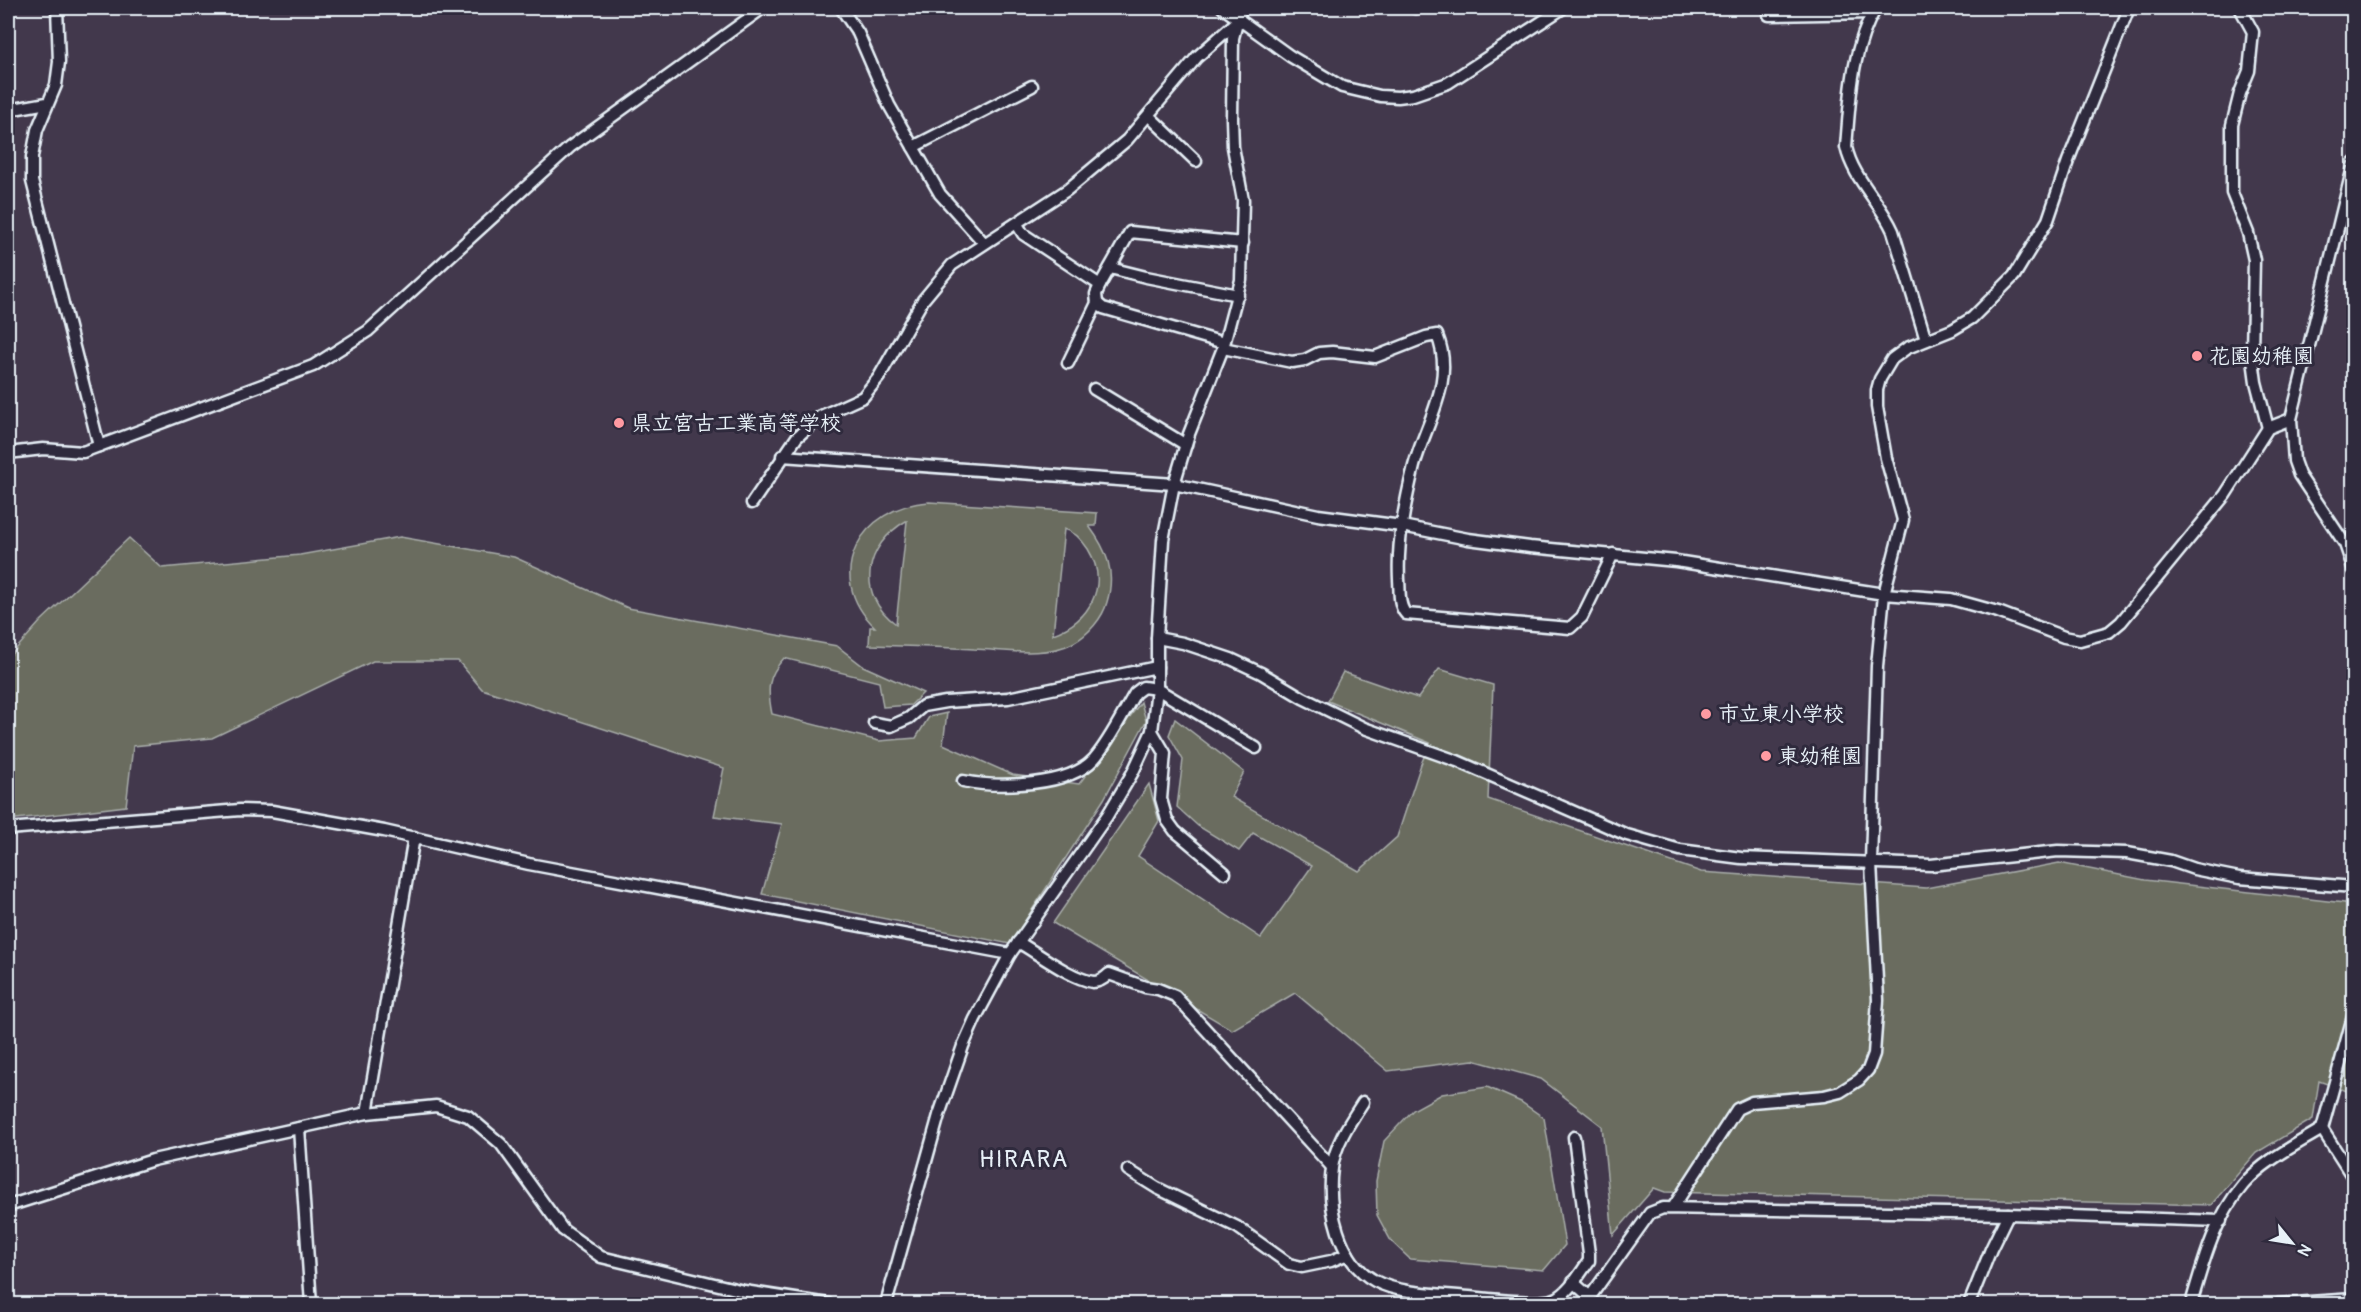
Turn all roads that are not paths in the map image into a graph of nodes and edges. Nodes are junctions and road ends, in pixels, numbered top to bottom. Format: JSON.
{"nodes":[{"id":1,"x":57,"y":8,"type":"edge"},
{"id":2,"x":763,"y":8,"type":"edge"},
{"id":3,"x":841,"y":8,"type":"edge"},
{"id":4,"x":1223,"y":8,"type":"edge"},
{"id":5,"x":1241,"y":8,"type":"edge"},
{"id":6,"x":1563,"y":8,"type":"edge"},
{"id":7,"x":2129,"y":8,"type":"edge"},
{"id":8,"x":2240,"y":8,"type":"edge"},
{"id":9,"x":1875,"y":10,"type":"edge"},
{"id":10,"x":1769,"y":15,"type":"dead end"},
{"id":11,"x":1239,"y":20,"type":"junction"},
{"id":12,"x":1032,"y":86,"type":"dead end"},
{"id":13,"x":47,"y":103,"type":"junction"},
{"id":14,"x":8,"y":110,"type":"edge"},
{"id":15,"x":1149,"y":116,"type":"junction"},
{"id":16,"x":913,"y":147,"type":"junction"},
{"id":17,"x":1196,"y":161,"type":"dead end"},
{"id":18,"x":2354,"y":163,"type":"edge"},
{"id":19,"x":1017,"y":224,"type":"junction"},
{"id":20,"x":984,"y":243,"type":"junction"},
{"id":21,"x":1243,"y":243,"type":"junction"},
{"id":22,"x":1110,"y":268,"type":"junction"},
{"id":23,"x":1100,"y":285,"type":"junction"},
{"id":24,"x":1238,"y":295,"type":"junction"},
{"id":25,"x":1097,"y":303,"type":"junction"},
{"id":26,"x":1926,"y":340,"type":"junction"},
{"id":27,"x":1224,"y":346,"type":"junction"},
{"id":28,"x":1068,"y":363,"type":"dead end"},
{"id":29,"x":1094,"y":389,"type":"dead end"},
{"id":30,"x":2291,"y":419,"type":"junction"},
{"id":31,"x":2268,"y":428,"type":"junction"},
{"id":32,"x":1186,"y":445,"type":"junction"},
{"id":33,"x":99,"y":446,"type":"junction"},
{"id":34,"x":8,"y":453,"type":"edge"},
{"id":35,"x":782,"y":456,"type":"junction"},
{"id":36,"x":1174,"y":484,"type":"junction"},
{"id":37,"x":752,"y":503,"type":"dead end"},
{"id":38,"x":1402,"y":526,"type":"junction"},
{"id":39,"x":1613,"y":554,"type":"junction"},
{"id":40,"x":2354,"y":570,"type":"edge"},
{"id":41,"x":1884,"y":594,"type":"junction"},
{"id":42,"x":1157,"y":638,"type":"junction"},
{"id":43,"x":1157,"y":667,"type":"junction"},
{"id":44,"x":1157,"y":689,"type":"junction"},
{"id":45,"x":874,"y":723,"type":"dead end"},
{"id":46,"x":1152,"y":731,"type":"junction"},
{"id":47,"x":1256,"y":748,"type":"dead end"},
{"id":48,"x":963,"y":781,"type":"dead end"},
{"id":49,"x":8,"y":829,"type":"edge"},
{"id":50,"x":414,"y":837,"type":"junction"},
{"id":51,"x":1871,"y":863,"type":"junction"},
{"id":52,"x":1225,"y":873,"type":"dead end"},
{"id":53,"x":2354,"y":888,"type":"edge"},
{"id":54,"x":1018,"y":942,"type":"junction"},
{"id":55,"x":1010,"y":954,"type":"junction"},
{"id":56,"x":2354,"y":1013,"type":"edge"},
{"id":57,"x":1363,"y":1102,"type":"dead end"},
{"id":58,"x":367,"y":1113,"type":"junction"},
{"id":59,"x":299,"y":1128,"type":"junction"},
{"id":60,"x":2322,"y":1128,"type":"junction"},
{"id":61,"x":1574,"y":1137,"type":"dead end"},
{"id":62,"x":1332,"y":1167,"type":"junction"},
{"id":63,"x":1128,"y":1170,"type":"dead end"},
{"id":64,"x":2354,"y":1179,"type":"edge"},
{"id":65,"x":8,"y":1206,"type":"edge"},
{"id":66,"x":1674,"y":1206,"type":"junction"},
{"id":67,"x":2008,"y":1214,"type":"junction"},
{"id":68,"x":2221,"y":1221,"type":"junction"},
{"id":69,"x":1348,"y":1254,"type":"junction"},
{"id":70,"x":1573,"y":1282,"type":"junction"},
{"id":71,"x":2354,"y":1299,"type":"edge"},
{"id":72,"x":1478,"y":1301,"type":"edge"},
{"id":73,"x":1588,"y":1301,"type":"edge"},
{"id":74,"x":311,"y":1305,"type":"edge"},
{"id":75,"x":828,"y":1305,"type":"edge"},
{"id":76,"x":886,"y":1305,"type":"edge"},
{"id":77,"x":1969,"y":1305,"type":"edge"},
{"id":78,"x":2191,"y":1305,"type":"edge"},
{"id":79,"x":2278,"y":1305,"type":"edge"}],
"edges":[{"from":1,"to":13,"type":"street"},
{"from":2,"to":33,"type":"street"},
{"from":3,"to":16,"type":"street"},
{"from":4,"to":11,"type":"street"},
{"from":5,"to":11,"type":"street"},
{"from":6,"to":11,"type":"street"},
{"from":7,"to":26,"type":"street"},
{"from":8,"to":31,"type":"street"},
{"from":9,"to":10,"type":"street"},
{"from":9,"to":26,"type":"street"},
{"from":11,"to":15,"type":"street"},
{"from":11,"to":21,"type":"street"},
{"from":12,"to":16,"type":"street"},
{"from":13,"to":14,"type":"street"},
{"from":13,"to":33,"type":"street"},
{"from":15,"to":17,"type":"street"},
{"from":15,"to":19,"type":"street"},
{"from":16,"to":20,"type":"street"},
{"from":18,"to":30,"type":"street"},
{"from":19,"to":20,"type":"street"},
{"from":19,"to":23,"type":"street"},
{"from":20,"to":35,"type":"street"},
{"from":21,"to":22,"type":"street"},
{"from":21,"to":24,"type":"street"},
{"from":22,"to":23,"type":"street"},
{"from":22,"to":24,"type":"street"},
{"from":23,"to":25,"type":"street"},
{"from":24,"to":27,"type":"street"},
{"from":25,"to":27,"type":"street"},
{"from":25,"to":28,"type":"street"},
{"from":26,"to":41,"type":"street"},
{"from":27,"to":32,"type":"street"},
{"from":27,"to":38,"type":"street"},
{"from":29,"to":32,"type":"street"},
{"from":30,"to":31,"type":"street"},
{"from":30,"to":40,"type":"street"},
{"from":31,"to":41,"type":"street"},
{"from":32,"to":36,"type":"street"},
{"from":33,"to":34,"type":"street"},
{"from":35,"to":36,"type":"street"},
{"from":35,"to":37,"type":"street"},
{"from":36,"to":38,"type":"street"},
{"from":36,"to":42,"type":"street"},
{"from":38,"to":39,"type":"street"},
{"from":38,"to":39,"type":"street"},
{"from":39,"to":41,"type":"street"},
{"from":41,"to":51,"type":"street"},
{"from":42,"to":43,"type":"street"},
{"from":42,"to":51,"type":"street"},
{"from":43,"to":44,"type":"street"},
{"from":43,"to":45,"type":"street"},
{"from":44,"to":46,"type":"street"},
{"from":44,"to":47,"type":"street"},
{"from":44,"to":48,"type":"street"},
{"from":46,"to":52,"type":"street"},
{"from":46,"to":54,"type":"street"},
{"from":49,"to":50,"type":"street"},
{"from":50,"to":55,"type":"street"},
{"from":50,"to":58,"type":"street"},
{"from":51,"to":53,"type":"street"},
{"from":51,"to":66,"type":"street"},
{"from":54,"to":55,"type":"street"},
{"from":54,"to":62,"type":"street"},
{"from":55,"to":76,"type":"street"},
{"from":56,"to":60,"type":"street"},
{"from":57,"to":62,"type":"street"},
{"from":58,"to":59,"type":"street"},
{"from":58,"to":75,"type":"street"},
{"from":59,"to":65,"type":"street"},
{"from":59,"to":74,"type":"street"},
{"from":60,"to":64,"type":"street"},
{"from":60,"to":68,"type":"street"},
{"from":61,"to":70,"type":"street"},
{"from":62,"to":69,"type":"street"},
{"from":63,"to":69,"type":"street"},
{"from":66,"to":67,"type":"street"},
{"from":66,"to":73,"type":"street"},
{"from":67,"to":68,"type":"street"},
{"from":67,"to":77,"type":"street"},
{"from":68,"to":78,"type":"street"},
{"from":69,"to":72,"type":"street"},
{"from":70,"to":72,"type":"street"},
{"from":70,"to":73,"type":"street"},
{"from":71,"to":79,"type":"street"}]}
